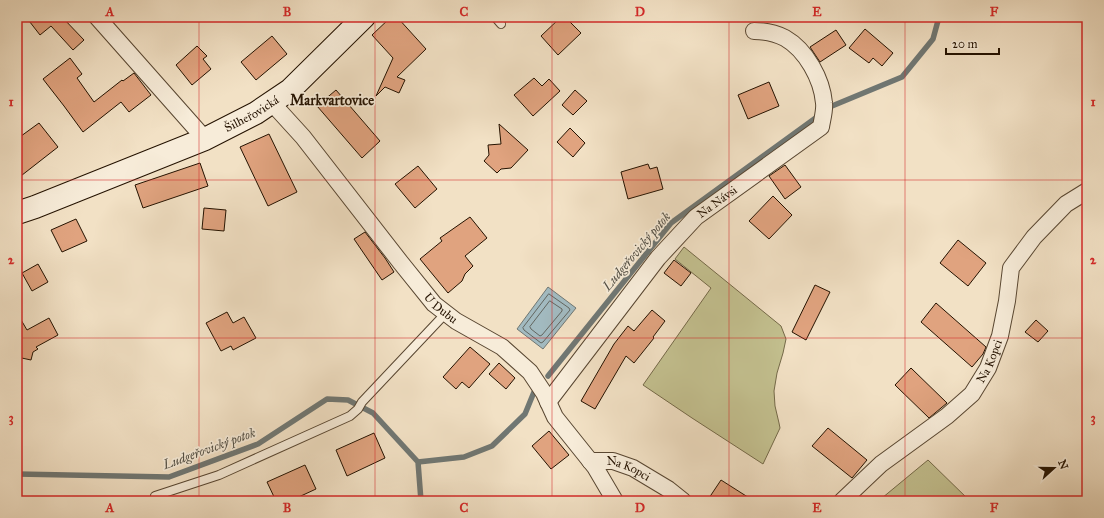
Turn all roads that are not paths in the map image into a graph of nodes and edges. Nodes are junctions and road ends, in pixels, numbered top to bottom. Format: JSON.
{"nodes":[{"id":1,"x":97,"y":17,"type":"edge"},
{"id":2,"x":364,"y":17,"type":"edge"},
{"id":3,"x":495,"y":17,"type":"edge"},
{"id":4,"x":501,"y":24,"type":"dead end"},
{"id":5,"x":754,"y":31,"type":"dead end"},
{"id":6,"x":272,"y":103,"type":"junction"},
{"id":7,"x":205,"y":139,"type":"junction"},
{"id":8,"x":1087,"y":191,"type":"edge"},
{"id":9,"x":17,"y":213,"type":"edge"},
{"id":10,"x":446,"y":313,"type":"junction"},
{"id":11,"x":548,"y":402,"type":"junction"},
{"id":12,"x":590,"y":461,"type":"junction"},
{"id":13,"x":155,"y":496,"type":"dead end"},
{"id":14,"x":615,"y":501,"type":"edge"},
{"id":15,"x":683,"y":501,"type":"edge"},
{"id":16,"x":842,"y":501,"type":"edge"}],
"edges":[{"from":1,"to":7,"type":"street"},
{"from":2,"to":6,"type":"street","name":"Šilheřovická"},
{"from":3,"to":4,"type":"lane"},
{"from":5,"to":11,"type":"street","name":"Na Návsi"},
{"from":6,"to":7,"type":"street","name":"Šilheřovická"},
{"from":6,"to":10,"type":"street","name":"U Dubu"},
{"from":7,"to":9,"type":"street","name":"Šilheřovická"},
{"from":8,"to":16,"type":"street","name":"Na Kopci"},
{"from":10,"to":11,"type":"street","name":"U Dubu"},
{"from":10,"to":13,"type":"lane"},
{"from":11,"to":12,"type":"street","name":"U Dubu"},
{"from":12,"to":14,"type":"street","name":"U Dubu"},
{"from":12,"to":15,"type":"street","name":"Na Kopci"}]}
